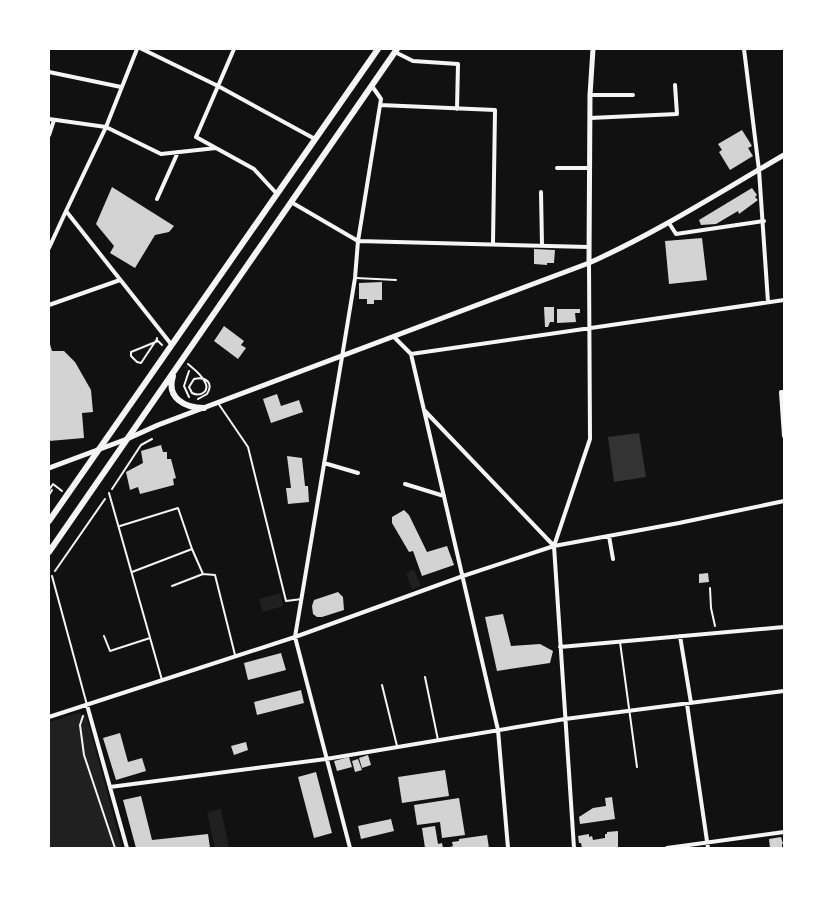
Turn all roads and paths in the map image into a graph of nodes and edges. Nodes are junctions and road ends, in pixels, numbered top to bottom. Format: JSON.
{"nodes":[{"id":1,"x":137,"y":49,"type":"edge"},
{"id":2,"x":142,"y":49,"type":"edge"},
{"id":3,"x":234,"y":49,"type":"edge"},
{"id":4,"x":378,"y":49,"type":"edge"},
{"id":5,"x":593,"y":49,"type":"edge"},
{"id":6,"x":744,"y":49,"type":"edge"},
{"id":7,"x":396,"y":50,"type":"edge"},
{"id":8,"x":49,"y":72,"type":"edge"},
{"id":9,"x":675,"y":85,"type":"dead end"},
{"id":10,"x":218,"y":86,"type":"junction"},
{"id":11,"x":372,"y":86,"type":"junction"},
{"id":12,"x":122,"y":87,"type":"junction"},
{"id":13,"x":590,"y":95,"type":"junction"},
{"id":14,"x":633,"y":95,"type":"dead end"},
{"id":15,"x":380,"y":105,"type":"junction"},
{"id":16,"x":457,"y":109,"type":"junction"},
{"id":17,"x":590,"y":118,"type":"junction"},
{"id":18,"x":49,"y":119,"type":"edge"},
{"id":19,"x":54,"y":120,"type":"junction"},
{"id":20,"x":106,"y":128,"type":"junction"},
{"id":21,"x":49,"y":135,"type":"edge"},
{"id":22,"x":315,"y":140,"type":"junction"},
{"id":23,"x":216,"y":148,"type":"junction"},
{"id":24,"x":178,"y":152,"type":"junction"},
{"id":25,"x":784,"y":155,"type":"edge"},
{"id":26,"x":557,"y":168,"type":"dead end"},
{"id":27,"x":589,"y":168,"type":"junction"},
{"id":28,"x":759,"y":170,"type":"junction"},
{"id":29,"x":541,"y":192,"type":"dead end"},
{"id":30,"x":277,"y":194,"type":"junction"},
{"id":31,"x":157,"y":199,"type":"dead end"},
{"id":32,"x":291,"y":202,"type":"junction"},
{"id":33,"x":66,"y":212,"type":"junction"},
{"id":34,"x":764,"y":221,"type":"junction"},
{"id":35,"x":670,"y":223,"type":"junction"},
{"id":36,"x":358,"y":241,"type":"junction"},
{"id":37,"x":492,"y":243,"type":"junction"},
{"id":38,"x":49,"y":245,"type":"edge"},
{"id":39,"x":542,"y":245,"type":"junction"},
{"id":40,"x":589,"y":247,"type":"junction"},
{"id":41,"x":589,"y":263,"type":"junction"},
{"id":42,"x":355,"y":278,"type":"junction"},
{"id":43,"x":120,"y":280,"type":"junction"},
{"id":44,"x":396,"y":280,"type":"dead end"},
{"id":45,"x":784,"y":300,"type":"edge"},
{"id":46,"x":768,"y":302,"type":"junction"},
{"id":47,"x":49,"y":305,"type":"edge"},
{"id":48,"x":589,"y":327,"type":"junction"},
{"id":49,"x":163,"y":333,"type":"junction"},
{"id":50,"x":394,"y":337,"type":"junction"},
{"id":51,"x":158,"y":342,"type":"dead end"},
{"id":52,"x":171,"y":344,"type":"junction"},
{"id":53,"x":411,"y":354,"type":"junction"},
{"id":54,"x":342,"y":356,"type":"junction"},
{"id":55,"x":193,"y":368,"type":"dead end"},
{"id":56,"x":174,"y":372,"type":"junction"},
{"id":57,"x":189,"y":372,"type":"dead end"},
{"id":58,"x":784,"y":392,"type":"edge"},
{"id":59,"x":218,"y":402,"type":"junction"},
{"id":60,"x":204,"y":408,"type":"junction"},
{"id":61,"x":423,"y":410,"type":"junction"},
{"id":62,"x":784,"y":436,"type":"edge"},
{"id":63,"x":127,"y":439,"type":"junction"},
{"id":64,"x":152,"y":439,"type":"dead end"},
{"id":65,"x":99,"y":449,"type":"junction"},
{"id":66,"x":324,"y":463,"type":"junction"},
{"id":67,"x":49,"y":468,"type":"edge"},
{"id":68,"x":358,"y":472,"type":"dead end"},
{"id":69,"x":53,"y":484,"type":"dead end"},
{"id":70,"x":405,"y":484,"type":"dead end"},
{"id":71,"x":50,"y":490,"type":"edge"},
{"id":72,"x":110,"y":493,"type":"junction"},
{"id":73,"x":49,"y":495,"type":"edge"},
{"id":74,"x":444,"y":496,"type":"junction"},
{"id":75,"x":784,"y":501,"type":"edge"},
{"id":76,"x":49,"y":522,"type":"edge"},
{"id":77,"x":120,"y":526,"type":"junction"},
{"id":78,"x":609,"y":536,"type":"junction"},
{"id":79,"x":554,"y":546,"type":"junction"},
{"id":80,"x":192,"y":549,"type":"junction"},
{"id":81,"x":49,"y":552,"type":"edge"},
{"id":82,"x":613,"y":559,"type":"dead end"},
{"id":83,"x":132,"y":572,"type":"junction"},
{"id":84,"x":203,"y":574,"type":"junction"},
{"id":85,"x":52,"y":576,"type":"joint"},
{"id":86,"x":462,"y":576,"type":"junction"},
{"id":87,"x":172,"y":586,"type":"dead end"},
{"id":88,"x":710,"y":588,"type":"dead end"},
{"id":89,"x":302,"y":599,"type":"junction"},
{"id":90,"x":784,"y":627,"type":"edge"},
{"id":91,"x":717,"y":633,"type":"junction"},
{"id":92,"x":104,"y":636,"type":"dead end"},
{"id":93,"x":680,"y":636,"type":"junction"},
{"id":94,"x":295,"y":637,"type":"junction"},
{"id":95,"x":151,"y":638,"type":"junction"},
{"id":96,"x":620,"y":642,"type":"junction"},
{"id":97,"x":560,"y":647,"type":"junction"},
{"id":98,"x":235,"y":656,"type":"junction"},
{"id":99,"x":425,"y":677,"type":"dead end"},
{"id":100,"x":162,"y":680,"type":"junction"},
{"id":101,"x":382,"y":685,"type":"dead end"},
{"id":102,"x":784,"y":691,"type":"edge"},
{"id":103,"x":87,"y":704,"type":"junction"},
{"id":104,"x":689,"y":704,"type":"junction"},
{"id":105,"x":628,"y":711,"type":"junction"},
{"id":106,"x":49,"y":717,"type":"edge"},
{"id":107,"x":565,"y":719,"type":"junction"},
{"id":108,"x":498,"y":730,"type":"junction"},
{"id":109,"x":438,"y":740,"type":"junction"},
{"id":110,"x":398,"y":747,"type":"junction"},
{"id":111,"x":326,"y":759,"type":"junction"},
{"id":112,"x":637,"y":767,"type":"dead end"},
{"id":113,"x":110,"y":787,"type":"junction"},
{"id":114,"x":784,"y":832,"type":"edge"},
{"id":115,"x":707,"y":843,"type":"junction"},
{"id":116,"x":116,"y":848,"type":"edge"},
{"id":117,"x":127,"y":848,"type":"edge"},
{"id":118,"x":343,"y":848,"type":"edge"},
{"id":119,"x":350,"y":848,"type":"edge"},
{"id":120,"x":508,"y":848,"type":"edge"},
{"id":121,"x":574,"y":848,"type":"edge"},
{"id":122,"x":667,"y":848,"type":"edge"},
{"id":123,"x":708,"y":848,"type":"edge"}],
"edges":[{"from":1,"to":12,"type":"street"},
{"from":2,"to":10,"type":"street"},
{"from":3,"to":10,"type":"street"},
{"from":4,"to":22,"type":"highway"},
{"from":5,"to":13,"type":"street"},
{"from":6,"to":28,"type":"street"},
{"from":7,"to":11,"type":"highway"},
{"from":7,"to":16,"type":"street"},
{"from":8,"to":12,"type":"street"},
{"from":9,"to":17,"type":"street"},
{"from":10,"to":22,"type":"street"},
{"from":10,"to":23,"type":"street"},
{"from":11,"to":15,"type":"street"},
{"from":11,"to":32,"type":"highway"},
{"from":12,"to":20,"type":"street"},
{"from":13,"to":14,"type":"street"},
{"from":13,"to":17,"type":"street"},
{"from":15,"to":16,"type":"street"},
{"from":15,"to":36,"type":"street"},
{"from":16,"to":37,"type":"street"},
{"from":17,"to":27,"type":"street"},
{"from":18,"to":19,"type":"street"},
{"from":19,"to":20,"type":"street"},
{"from":19,"to":21,"type":"street"},
{"from":20,"to":24,"type":"street"},
{"from":20,"to":33,"type":"street"},
{"from":22,"to":30,"type":"highway"},
{"from":23,"to":24,"type":"street"},
{"from":23,"to":30,"type":"street"},
{"from":24,"to":31,"type":"street"},
{"from":25,"to":28,"type":"street"},
{"from":26,"to":27,"type":"street"},
{"from":27,"to":40,"type":"street"},
{"from":28,"to":34,"type":"street"},
{"from":28,"to":35,"type":"street"},
{"from":29,"to":39,"type":"street"},
{"from":30,"to":52,"type":"highway"},
{"from":32,"to":36,"type":"street"},
{"from":32,"to":56,"type":"highway"},
{"from":33,"to":38,"type":"street"},
{"from":33,"to":43,"type":"street"},
{"from":34,"to":35,"type":"street"},
{"from":34,"to":46,"type":"street"},
{"from":35,"to":41,"type":"street"},
{"from":36,"to":37,"type":"street"},
{"from":36,"to":42,"type":"street"},
{"from":37,"to":39,"type":"street"},
{"from":39,"to":40,"type":"street"},
{"from":40,"to":41,"type":"street"},
{"from":41,"to":48,"type":"street"},
{"from":41,"to":50,"type":"street"},
{"from":42,"to":44,"type":"lane"},
{"from":42,"to":54,"type":"street"},
{"from":43,"to":47,"type":"street"},
{"from":43,"to":49,"type":"street"},
{"from":45,"to":46,"type":"street"},
{"from":46,"to":48,"type":"street"},
{"from":48,"to":53,"type":"street"},
{"from":48,"to":79,"type":"street"},
{"from":49,"to":51,"type":"path"},
{"from":49,"to":52,"type":"street"},
{"from":50,"to":53,"type":"street"},
{"from":50,"to":54,"type":"street"},
{"from":52,"to":65,"type":"highway"},
{"from":53,"to":61,"type":"street"},
{"from":54,"to":59,"type":"street"},
{"from":54,"to":66,"type":"street"},
{"from":55,"to":57,"type":"path"},
{"from":56,"to":60,"type":"highway"},
{"from":56,"to":63,"type":"highway"},
{"from":58,"to":62,"type":"street"},
{"from":59,"to":60,"type":"street"},
{"from":59,"to":89,"type":"lane"},
{"from":60,"to":63,"type":"street"},
{"from":61,"to":74,"type":"street"},
{"from":61,"to":79,"type":"street"},
{"from":63,"to":65,"type":"street"},
{"from":63,"to":81,"type":"highway"},
{"from":64,"to":72,"type":"path"},
{"from":65,"to":67,"type":"street"},
{"from":65,"to":76,"type":"highway"},
{"from":66,"to":68,"type":"street"},
{"from":66,"to":89,"type":"street"},
{"from":69,"to":71,"type":"path"},
{"from":70,"to":74,"type":"street"},
{"from":71,"to":73,"type":"path"},
{"from":72,"to":77,"type":"lane"},
{"from":72,"to":85,"type":"path"},
{"from":74,"to":86,"type":"street"},
{"from":75,"to":78,"type":"street"},
{"from":77,"to":80,"type":"lane"},
{"from":77,"to":83,"type":"lane"},
{"from":78,"to":79,"type":"street"},
{"from":78,"to":82,"type":"street"},
{"from":79,"to":86,"type":"street"},
{"from":79,"to":97,"type":"street"},
{"from":80,"to":83,"type":"lane"},
{"from":80,"to":84,"type":"lane"},
{"from":83,"to":95,"type":"lane"},
{"from":84,"to":87,"type":"lane"},
{"from":84,"to":98,"type":"lane"},
{"from":85,"to":103,"type":"lane"},
{"from":86,"to":94,"type":"street"},
{"from":86,"to":108,"type":"street"},
{"from":88,"to":91,"type":"path"},
{"from":89,"to":94,"type":"street"},
{"from":90,"to":91,"type":"street"},
{"from":91,"to":93,"type":"street"},
{"from":92,"to":95,"type":"lane"},
{"from":93,"to":96,"type":"street"},
{"from":93,"to":104,"type":"street"},
{"from":94,"to":98,"type":"street"},
{"from":94,"to":111,"type":"street"},
{"from":95,"to":100,"type":"lane"},
{"from":96,"to":97,"type":"street"},
{"from":96,"to":105,"type":"lane"},
{"from":97,"to":107,"type":"street"},
{"from":98,"to":100,"type":"street"},
{"from":99,"to":109,"type":"lane"},
{"from":100,"to":103,"type":"street"},
{"from":101,"to":110,"type":"lane"},
{"from":102,"to":104,"type":"street"},
{"from":103,"to":106,"type":"street"},
{"from":103,"to":113,"type":"street"},
{"from":103,"to":116,"type":"path"},
{"from":104,"to":105,"type":"street"},
{"from":104,"to":115,"type":"street"},
{"from":105,"to":107,"type":"street"},
{"from":105,"to":112,"type":"lane"},
{"from":107,"to":108,"type":"street"},
{"from":107,"to":121,"type":"street"},
{"from":108,"to":109,"type":"street"},
{"from":108,"to":120,"type":"street"},
{"from":109,"to":110,"type":"street"},
{"from":110,"to":111,"type":"street"},
{"from":111,"to":113,"type":"street"},
{"from":111,"to":119,"type":"street"},
{"from":113,"to":117,"type":"street"},
{"from":114,"to":115,"type":"street"},
{"from":115,"to":122,"type":"street"},
{"from":115,"to":123,"type":"street"},
{"from":118,"to":119,"type":"street"}]}
